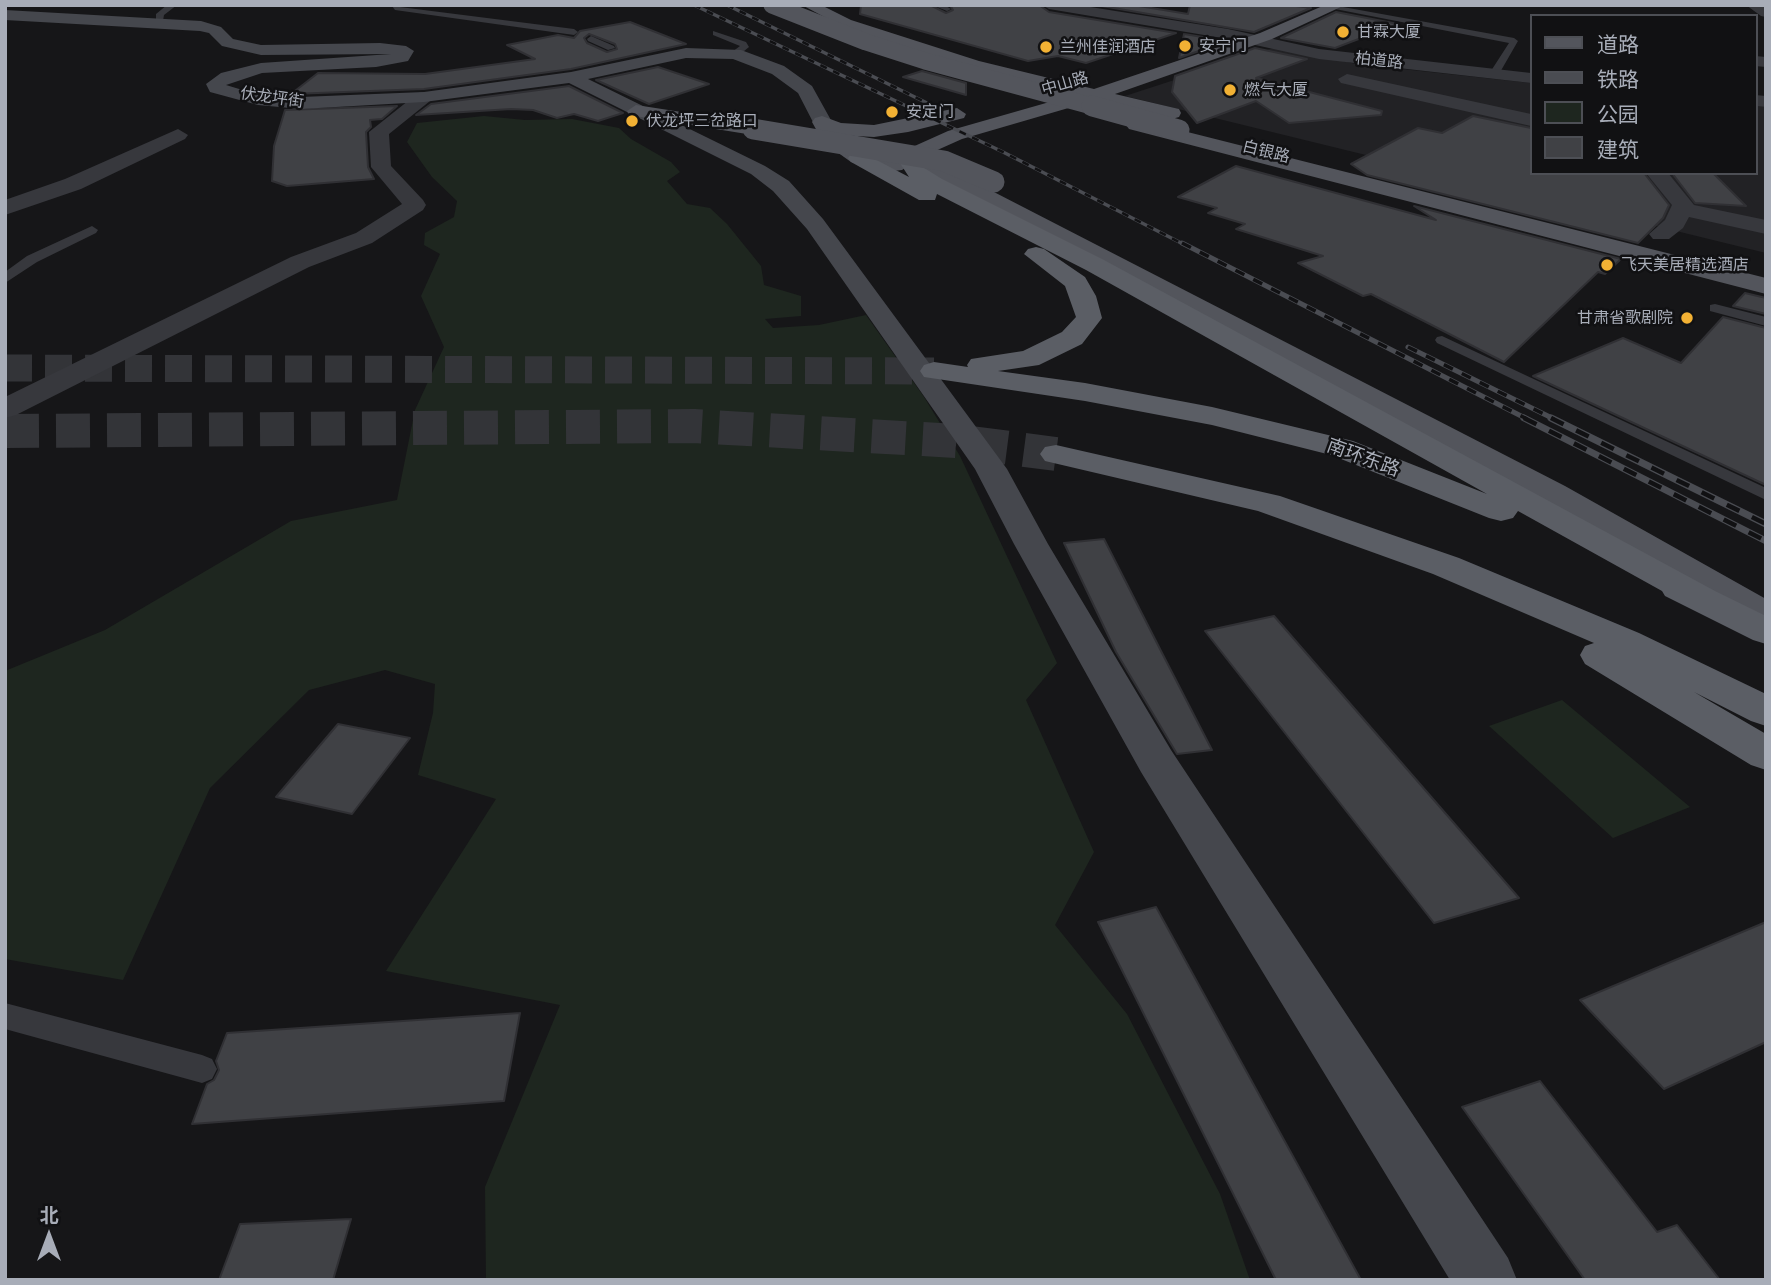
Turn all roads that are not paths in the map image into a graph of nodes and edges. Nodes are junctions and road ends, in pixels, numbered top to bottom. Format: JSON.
{"nodes":[{"id":1,"x":21,"y":5,"type":"edge"},
{"id":2,"x":173,"y":5,"type":"edge"},
{"id":3,"x":761,"y":5,"type":"edge"},
{"id":4,"x":772,"y":5,"type":"edge"},
{"id":5,"x":785,"y":5,"type":"edge"},
{"id":6,"x":809,"y":5,"type":"edge"},
{"id":7,"x":936,"y":5,"type":"edge"},
{"id":8,"x":1049,"y":5,"type":"edge"},
{"id":9,"x":1302,"y":5,"type":"edge"},
{"id":10,"x":1753,"y":5,"type":"edge"},
{"id":11,"x":1336,"y":6,"type":"edge"},
{"id":12,"x":395,"y":8,"type":"dead end"},
{"id":13,"x":947,"y":9,"type":"dead end"},
{"id":14,"x":1766,"y":13,"type":"edge"},
{"id":15,"x":5,"y":15,"type":"edge"},
{"id":16,"x":101,"y":22,"type":"junction"},
{"id":17,"x":159,"y":24,"type":"junction"},
{"id":18,"x":574,"y":32,"type":"dead end"},
{"id":19,"x":716,"y":33,"type":"dead end"},
{"id":20,"x":1228,"y":34,"type":"junction"},
{"id":21,"x":591,"y":39,"type":"dead end"},
{"id":22,"x":1252,"y":40,"type":"junction"},
{"id":23,"x":611,"y":48,"type":"dead end"},
{"id":24,"x":735,"y":54,"type":"junction"},
{"id":25,"x":1494,"y":74,"type":"junction"},
{"id":26,"x":571,"y":77,"type":"junction"},
{"id":27,"x":1345,"y":78,"type":"dead end"},
{"id":28,"x":1530,"y":78,"type":"edge"},
{"id":29,"x":1101,"y":80,"type":"junction"},
{"id":30,"x":1029,"y":94,"type":"junction"},
{"id":31,"x":1058,"y":95,"type":"junction"},
{"id":32,"x":424,"y":97,"type":"junction"},
{"id":33,"x":996,"y":103,"type":"dead end"},
{"id":34,"x":971,"y":110,"type":"dead end"},
{"id":35,"x":636,"y":111,"type":"junction"},
{"id":36,"x":1200,"y":119,"type":"dead end"},
{"id":37,"x":1530,"y":120,"type":"edge"},
{"id":38,"x":822,"y":122,"type":"junction"},
{"id":39,"x":177,"y":135,"type":"dead end"},
{"id":40,"x":906,"y":157,"type":"junction"},
{"id":41,"x":858,"y":158,"type":"junction"},
{"id":42,"x":1658,"y":175,"type":"edge"},
{"id":43,"x":5,"y":208,"type":"edge"},
{"id":44,"x":1681,"y":209,"type":"junction"},
{"id":45,"x":1766,"y":227,"type":"edge"},
{"id":46,"x":92,"y":230,"type":"dead end"},
{"id":47,"x":1654,"y":232,"type":"joint"},
{"id":48,"x":1687,"y":240,"type":"dead end"},
{"id":49,"x":1766,"y":268,"type":"edge"},
{"id":50,"x":1766,"y":277,"type":"edge"},
{"id":51,"x":5,"y":279,"type":"edge"},
{"id":52,"x":1766,"y":286,"type":"edge"},
{"id":53,"x":1715,"y":308,"type":"dead end"},
{"id":54,"x":1766,"y":322,"type":"edge"},
{"id":55,"x":1442,"y":340,"type":"dead end"},
{"id":56,"x":5,"y":410,"type":"edge"},
{"id":57,"x":1056,"y":454,"type":"tunnel mouth"},
{"id":58,"x":1553,"y":493,"type":"junction"},
{"id":59,"x":1766,"y":495,"type":"edge"},
{"id":60,"x":1446,"y":566,"type":"junction"},
{"id":61,"x":1700,"y":597,"type":"junction"},
{"id":62,"x":1766,"y":615,"type":"edge"},
{"id":63,"x":1766,"y":631,"type":"edge"},
{"id":64,"x":1766,"y":711,"type":"edge"},
{"id":65,"x":1766,"y":754,"type":"edge"},
{"id":66,"x":5,"y":1016,"type":"edge"},
{"id":67,"x":202,"y":1069,"type":"dead end"},
{"id":68,"x":1486,"y":1280,"type":"edge"}],
"edges":[{"from":1,"to":16,"type":"main road"},
{"from":2,"to":17,"type":"lane"},
{"from":3,"to":30,"type":"main road"},
{"from":4,"to":50,"type":"main road","name":"白银路","bridge":true},
{"from":5,"to":49,"type":"main road","name":"白银路","bridge":true},
{"from":6,"to":31,"type":"main road"},
{"from":7,"to":13,"type":"lane"},
{"from":8,"to":20,"type":"street","name":"柏道路"},
{"from":9,"to":20,"type":"main road","name":"中山路"},
{"from":10,"to":14,"type":"street"},
{"from":11,"to":22,"type":"main road","name":"中山路"},
{"from":11,"to":25,"type":"lane"},
{"from":12,"to":18,"type":"lane"},
{"from":15,"to":16,"type":"main road","name":"伏龙坪街"},
{"from":16,"to":17,"type":"main road","name":"伏龙坪街"},
{"from":17,"to":32,"type":"main road","name":"伏龙坪街"},
{"from":19,"to":24,"type":"lane"},
{"from":20,"to":22,"type":"street","name":"柏道路"},
{"from":20,"to":29,"type":"main road","name":"中山路"},
{"from":21,"to":23,"type":"lane"},
{"from":22,"to":25,"type":"street","name":"柏道路"},
{"from":22,"to":29,"type":"main road","name":"中山路"},
{"from":24,"to":26,"type":"main road","name":"伏龙坪街"},
{"from":24,"to":38,"type":"main road","name":"伏龙坪街"},
{"from":25,"to":28,"type":"street","name":"柏道路"},
{"from":26,"to":32,"type":"main road","name":"伏龙坪街"},
{"from":26,"to":35,"type":"main road"},
{"from":27,"to":37,"type":"street"},
{"from":29,"to":31,"type":"main road","name":"中山路"},
{"from":29,"to":36,"type":"main road"},
{"from":30,"to":31,"type":"main road"},
{"from":30,"to":33,"type":"main road","name":"中山路"},
{"from":31,"to":40,"type":"main road","name":"中山路"},
{"from":31,"to":52,"type":"main road"},
{"from":32,"to":56,"type":"street"},
{"from":34,"to":38,"type":"main road"},
{"from":35,"to":58,"type":"main road","bridge":true},
{"from":35,"to":68,"type":"main road"},
{"from":38,"to":41,"type":"main road"},
{"from":39,"to":43,"type":"street"},
{"from":40,"to":41,"type":"main road","name":"中山路"},
{"from":40,"to":58,"type":"main road"},
{"from":40,"to":61,"type":"highway"},
{"from":41,"to":61,"type":"highway","name":"南环东路"},
{"from":42,"to":44,"type":"street"},
{"from":44,"to":45,"type":"street"},
{"from":44,"to":47,"type":"street"},
{"from":46,"to":51,"type":"lane"},
{"from":47,"to":48,"type":"main road"},
{"from":53,"to":54,"type":"lane"},
{"from":55,"to":59,"type":"lane"},
{"from":57,"to":60,"type":"highway"},
{"from":58,"to":62,"type":"main road"},
{"from":60,"to":64,"type":"highway"},
{"from":60,"to":65,"type":"highway"},
{"from":61,"to":63,"type":"highway","name":"南环东路"},
{"from":66,"to":67,"type":"lane"}]}
